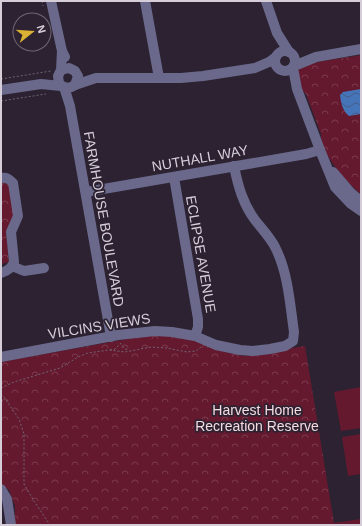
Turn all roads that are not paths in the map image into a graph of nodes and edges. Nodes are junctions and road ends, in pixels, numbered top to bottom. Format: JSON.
{"nodes":[{"id":1,"x":51,"y":1,"type":"edge"},
{"id":2,"x":145,"y":1,"type":"edge"},
{"id":3,"x":266,"y":1,"type":"edge"},
{"id":4,"x":361,"y":49,"type":"edge"},
{"id":5,"x":62,"y":51,"type":"junction"},
{"id":6,"x":284,"y":54,"type":"junction"},
{"id":7,"x":316,"y":57,"type":"junction"},
{"id":8,"x":255,"y":68,"type":"junction"},
{"id":9,"x":287,"y":69,"type":"junction"},
{"id":10,"x":73,"y":70,"type":"junction"},
{"id":11,"x":60,"y":71,"type":"junction"},
{"id":12,"x":96,"y":78,"type":"junction"},
{"id":13,"x":159,"y":78,"type":"junction"},
{"id":14,"x":41,"y":84,"type":"junction"},
{"id":15,"x":68,"y":86,"type":"junction"},
{"id":16,"x":1,"y":90,"type":"edge"},
{"id":17,"x":320,"y":150,"type":"junction"},
{"id":18,"x":325,"y":163,"type":"junction"},
{"id":19,"x":234,"y":166,"type":"junction"},
{"id":20,"x":174,"y":177,"type":"junction"},
{"id":21,"x":1,"y":178,"type":"edge"},
{"id":22,"x":86,"y":192,"type":"junction"},
{"id":23,"x":361,"y":201,"type":"edge"},
{"id":24,"x":361,"y":211,"type":"edge"},
{"id":25,"x":44,"y":268,"type":"dead end"},
{"id":26,"x":5,"y":271,"type":"edge"},
{"id":27,"x":195,"y":336,"type":"junction"},
{"id":28,"x":115,"y":339,"type":"junction"},
{"id":29,"x":2,"y":356,"type":"edge"},
{"id":30,"x":1,"y":490,"type":"edge"},
{"id":31,"x":11,"y":525,"type":"edge"}],
"edges":[{"from":1,"to":5,"type":"street"},
{"from":2,"to":13,"type":"street"},
{"from":3,"to":6,"type":"street"},
{"from":4,"to":7,"type":"street"},
{"from":5,"to":10,"type":"street"},
{"from":5,"to":11,"type":"street"},
{"from":6,"to":7,"type":"street"},
{"from":6,"to":8,"type":"street"},
{"from":6,"to":9,"type":"street"},
{"from":6,"to":9,"type":"street"},
{"from":7,"to":9,"type":"street"},
{"from":8,"to":9,"type":"street"},
{"from":8,"to":13,"type":"street"},
{"from":9,"to":17,"type":"street"},
{"from":10,"to":11,"type":"street"},
{"from":10,"to":12,"type":"street"},
{"from":10,"to":15,"type":"street"},
{"from":11,"to":14,"type":"street"},
{"from":11,"to":15,"type":"street"},
{"from":12,"to":13,"type":"street"},
{"from":12,"to":15,"type":"street"},
{"from":14,"to":15,"type":"street"},
{"from":14,"to":16,"type":"street"},
{"from":15,"to":22,"type":"street","name":"FARMHOUSE BOULEVARD"},
{"from":17,"to":18,"type":"street"},
{"from":17,"to":19,"type":"street","name":"NUTHALL WAY"},
{"from":18,"to":23,"type":"street"},
{"from":18,"to":24,"type":"street"},
{"from":19,"to":20,"type":"street","name":"NUTHALL WAY"},
{"from":19,"to":27,"type":"street","name":"VILCINS VIEWS"},
{"from":20,"to":22,"type":"street","name":"NUTHALL WAY"},
{"from":20,"to":27,"type":"street","name":"ECLIPSE AVENUE"},
{"from":21,"to":26,"type":"street"},
{"from":22,"to":28,"type":"street","name":"FARMHOUSE BOULEVARD"},
{"from":25,"to":26,"type":"street"},
{"from":27,"to":28,"type":"street","name":"VILCINS VIEWS"},
{"from":28,"to":29,"type":"street","name":"VILCINS VIEWS"},
{"from":30,"to":31,"type":"street"}]}
